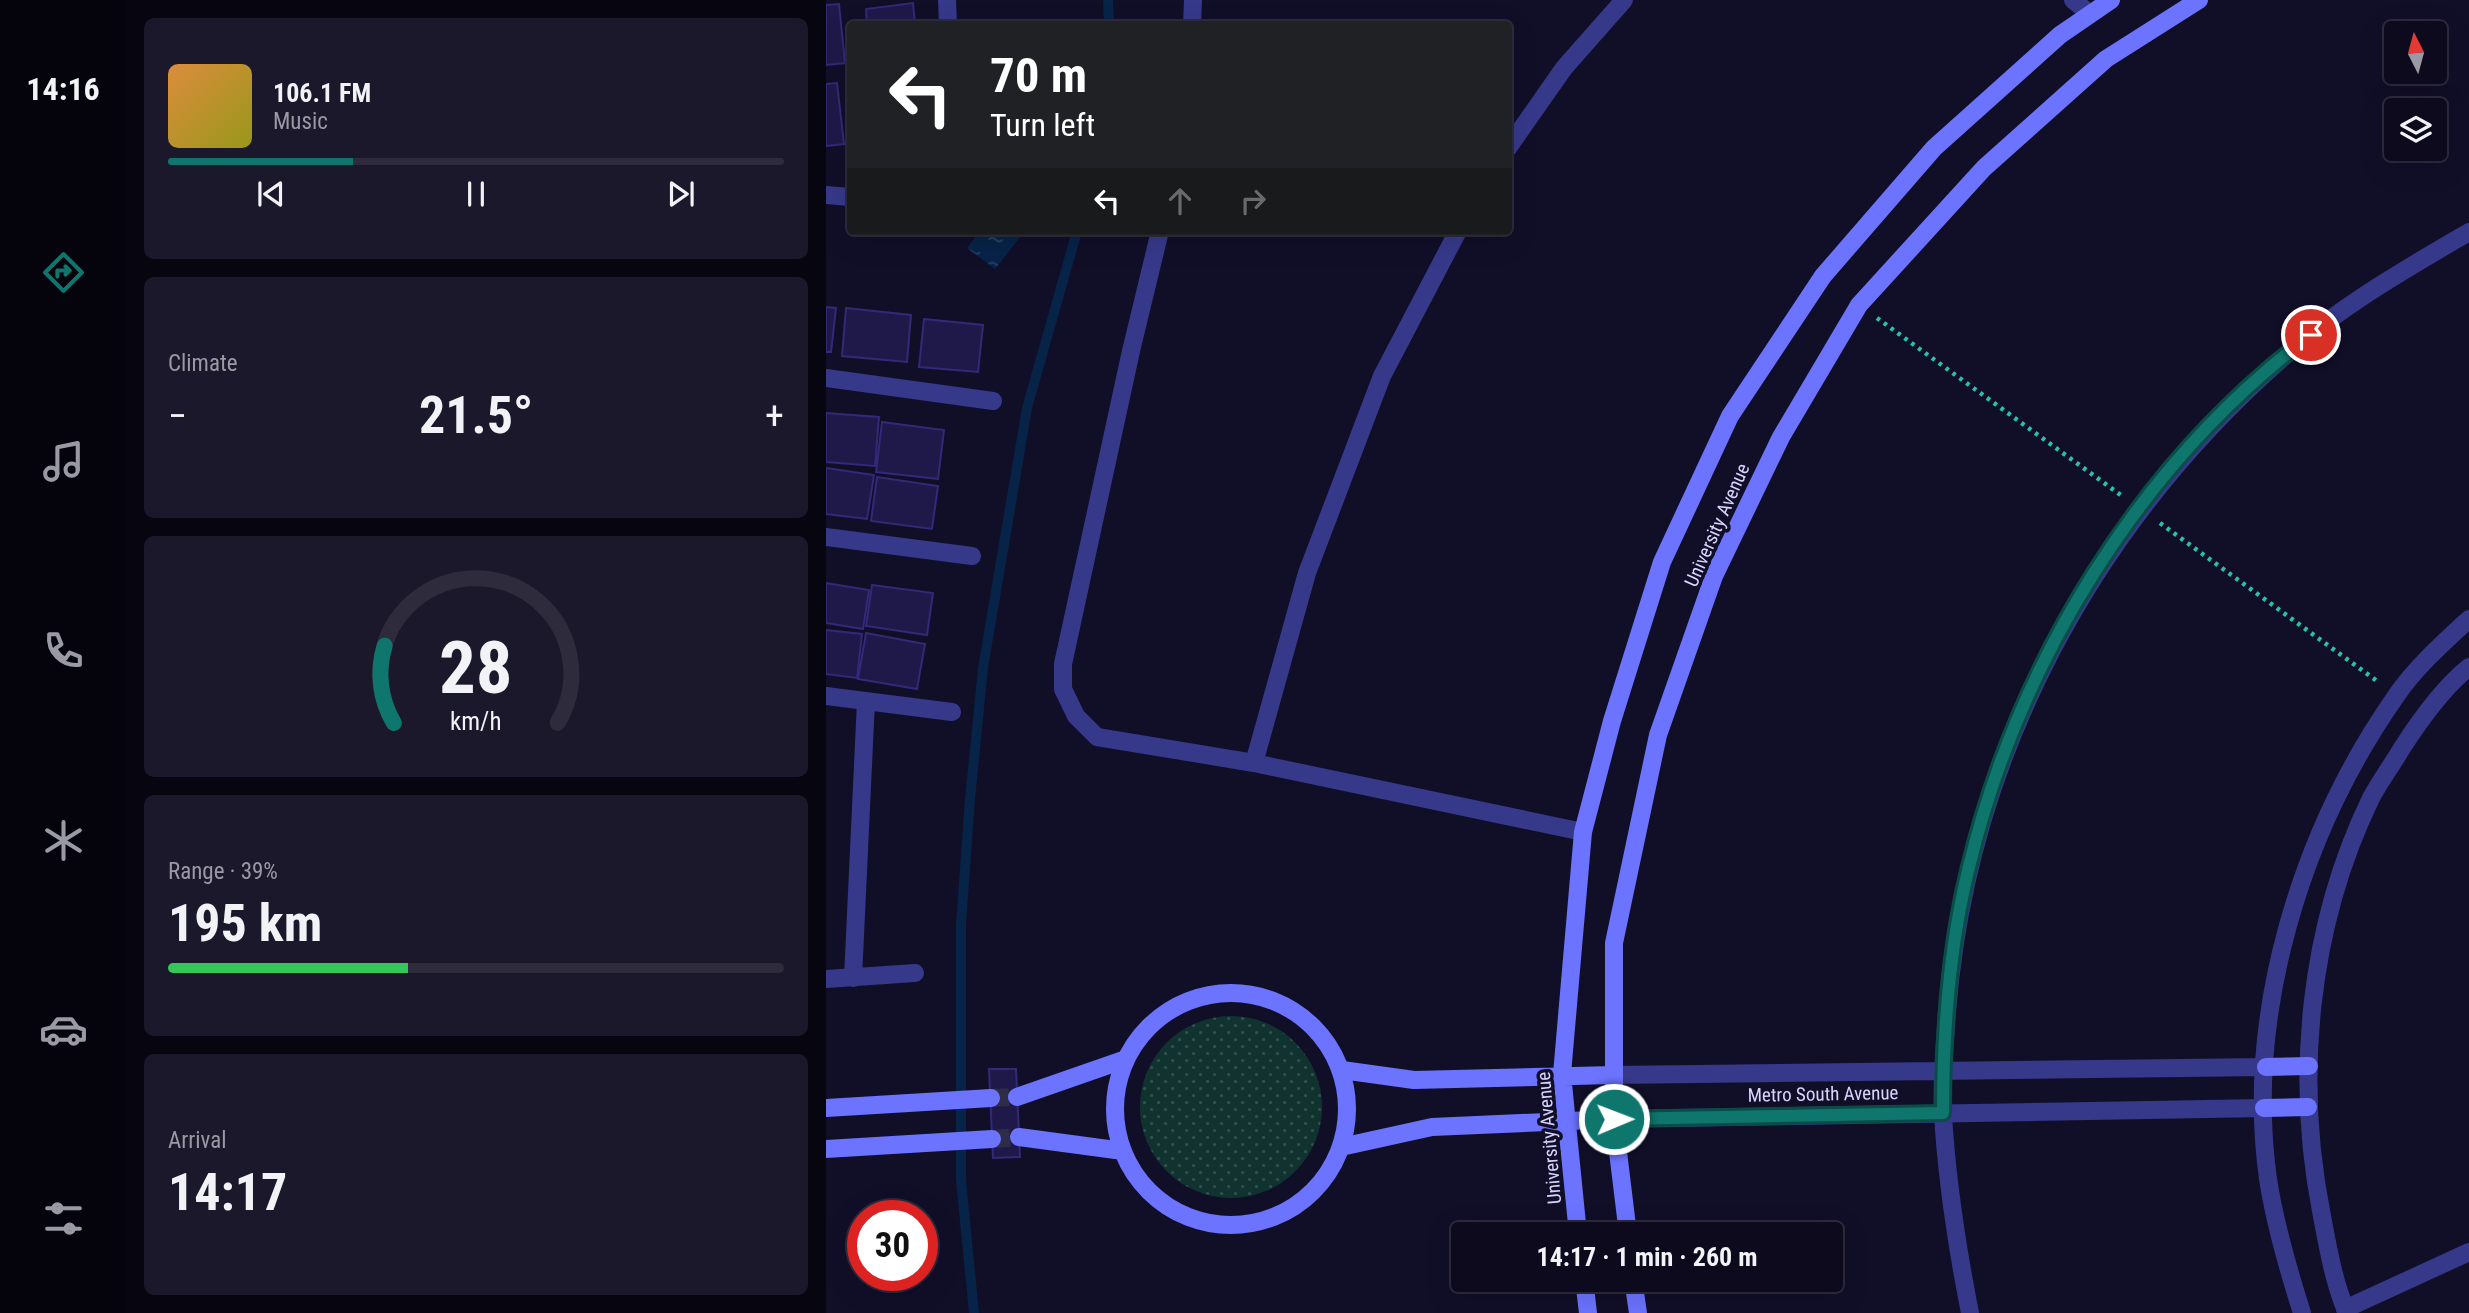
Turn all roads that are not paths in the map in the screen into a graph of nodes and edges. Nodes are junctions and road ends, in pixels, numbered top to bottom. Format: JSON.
{"nodes":[{"id":1,"x":947,"y":0,"type":"edge"},
{"id":2,"x":1193,"y":0,"type":"edge"},
{"id":3,"x":1624,"y":0,"type":"edge"},
{"id":4,"x":2073,"y":0,"type":"edge"},
{"id":5,"x":2111,"y":0,"type":"edge"},
{"id":6,"x":2199,"y":0,"type":"edge"},
{"id":7,"x":2090,"y":14,"type":"junction"},
{"id":8,"x":948,"y":21,"type":"edge"},
{"id":9,"x":1192,"y":21,"type":"edge"},
{"id":10,"x":1512,"y":142,"type":"edge"},
{"id":11,"x":826,"y":195,"type":"edge"},
{"id":12,"x":847,"y":197,"type":"edge"},
{"id":13,"x":2469,"y":232,"type":"edge"},
{"id":14,"x":1159,"y":235,"type":"edge"},
{"id":15,"x":1456,"y":235,"type":"edge"},
{"id":16,"x":826,"y":378,"type":"edge"},
{"id":17,"x":993,"y":401,"type":"dead end"},
{"id":18,"x":826,"y":537,"type":"edge"},
{"id":19,"x":972,"y":556,"type":"dead end"},
{"id":20,"x":2469,"y":619,"type":"edge"},
{"id":21,"x":2468,"y":671,"type":"edge"},
{"id":22,"x":826,"y":696,"type":"edge"},
{"id":23,"x":866,"y":701,"type":"junction"},
{"id":24,"x":952,"y":712,"type":"dead end"},
{"id":25,"x":1254,"y":763,"type":"junction"},
{"id":26,"x":1583,"y":832,"type":"junction"},
{"id":27,"x":915,"y":973,"type":"dead end"},
{"id":28,"x":853,"y":978,"type":"junction"},
{"id":29,"x":826,"y":979,"type":"edge"},
{"id":30,"x":1126,"y":1059,"type":"junction"},
{"id":31,"x":2309,"y":1066,"type":"junction"},
{"id":32,"x":2266,"y":1067,"type":"junction"},
{"id":33,"x":1342,"y":1070,"type":"junction"},
{"id":34,"x":1943,"y":1070,"type":"junction"},
{"id":35,"x":1562,"y":1074,"type":"junction"},
{"id":36,"x":1613,"y":1074,"type":"junction"},
{"id":37,"x":1017,"y":1097,"type":"tunnel mouth"},
{"id":38,"x":989,"y":1099,"type":"tunnel mouth"},
{"id":39,"x":2308,"y":1107,"type":"junction"},
{"id":40,"x":826,"y":1108,"type":"edge"},
{"id":41,"x":2264,"y":1108,"type":"junction"},
{"id":42,"x":1943,"y":1113,"type":"junction"},
{"id":43,"x":1564,"y":1119,"type":"junction"},
{"id":44,"x":1614,"y":1119,"type":"junction"},
{"id":45,"x":1019,"y":1138,"type":"tunnel mouth"},
{"id":46,"x":989,"y":1139,"type":"tunnel mouth"},
{"id":47,"x":1341,"y":1147,"type":"junction"},
{"id":48,"x":826,"y":1149,"type":"edge"},
{"id":49,"x":1122,"y":1151,"type":"junction"},
{"id":50,"x":1577,"y":1222,"type":"edge"},
{"id":51,"x":1627,"y":1222,"type":"edge"},
{"id":52,"x":2469,"y":1252,"type":"edge"},
{"id":53,"x":1586,"y":1292,"type":"edge"},
{"id":54,"x":1635,"y":1292,"type":"edge"},
{"id":55,"x":2346,"y":1311,"type":"edge"},
{"id":56,"x":1588,"y":1313,"type":"edge"},
{"id":57,"x":1638,"y":1313,"type":"edge"},
{"id":58,"x":1970,"y":1313,"type":"edge"},
{"id":59,"x":2302,"y":1313,"type":"edge"}],
"edges":[{"from":1,"to":8,"type":"street"},
{"from":2,"to":9,"type":"street"},
{"from":3,"to":10,"type":"street"},
{"from":4,"to":7,"type":"street"},
{"from":5,"to":7,"type":"street","name":"University Avenue"},
{"from":6,"to":36,"type":"street","name":"University Avenue"},
{"from":7,"to":26,"type":"street","name":"University Avenue"},
{"from":11,"to":12,"type":"street"},
{"from":13,"to":34,"type":"street"},
{"from":14,"to":25,"type":"street"},
{"from":15,"to":25,"type":"street"},
{"from":16,"to":17,"type":"street"},
{"from":18,"to":19,"type":"street"},
{"from":20,"to":32,"type":"street"},
{"from":21,"to":31,"type":"street"},
{"from":22,"to":23,"type":"street"},
{"from":23,"to":24,"type":"street"},
{"from":23,"to":28,"type":"street"},
{"from":25,"to":26,"type":"street"},
{"from":26,"to":35,"type":"street","name":"University Avenue"},
{"from":27,"to":28,"type":"street"},
{"from":28,"to":29,"type":"street"},
{"from":30,"to":33,"type":"street"},
{"from":30,"to":37,"type":"street"},
{"from":30,"to":49,"type":"street"},
{"from":31,"to":32,"type":"street","name":"Metro South Avenue"},
{"from":31,"to":39,"type":"street"},
{"from":32,"to":34,"type":"street","name":"Metro South Avenue"},
{"from":32,"to":41,"type":"street"},
{"from":33,"to":35,"type":"street","name":"Metro South Avenue"},
{"from":33,"to":47,"type":"street"},
{"from":34,"to":36,"type":"street","name":"Metro South Avenue"},
{"from":34,"to":42,"type":"street"},
{"from":35,"to":36,"type":"street","name":"Metro South Avenue"},
{"from":35,"to":43,"type":"street","name":"University Avenue"},
{"from":36,"to":44,"type":"street","name":"University Avenue"},
{"from":38,"to":40,"type":"street"},
{"from":39,"to":41,"type":"street","name":"Metro South Avenue"},
{"from":39,"to":55,"type":"street"},
{"from":41,"to":42,"type":"street","name":"Metro South Avenue"},
{"from":41,"to":59,"type":"street"},
{"from":42,"to":44,"type":"street","name":"Metro South Avenue"},
{"from":42,"to":58,"type":"street"},
{"from":43,"to":44,"type":"street","name":"Metro South Avenue"},
{"from":43,"to":47,"type":"street","name":"Metro South Avenue"},
{"from":43,"to":50,"type":"street","name":"University Avenue"},
{"from":44,"to":51,"type":"street","name":"University Avenue"},
{"from":45,"to":49,"type":"street"},
{"from":46,"to":48,"type":"street"},
{"from":47,"to":49,"type":"street"},
{"from":52,"to":55,"type":"street"},
{"from":53,"to":56,"type":"street"},
{"from":54,"to":57,"type":"street"}]}
